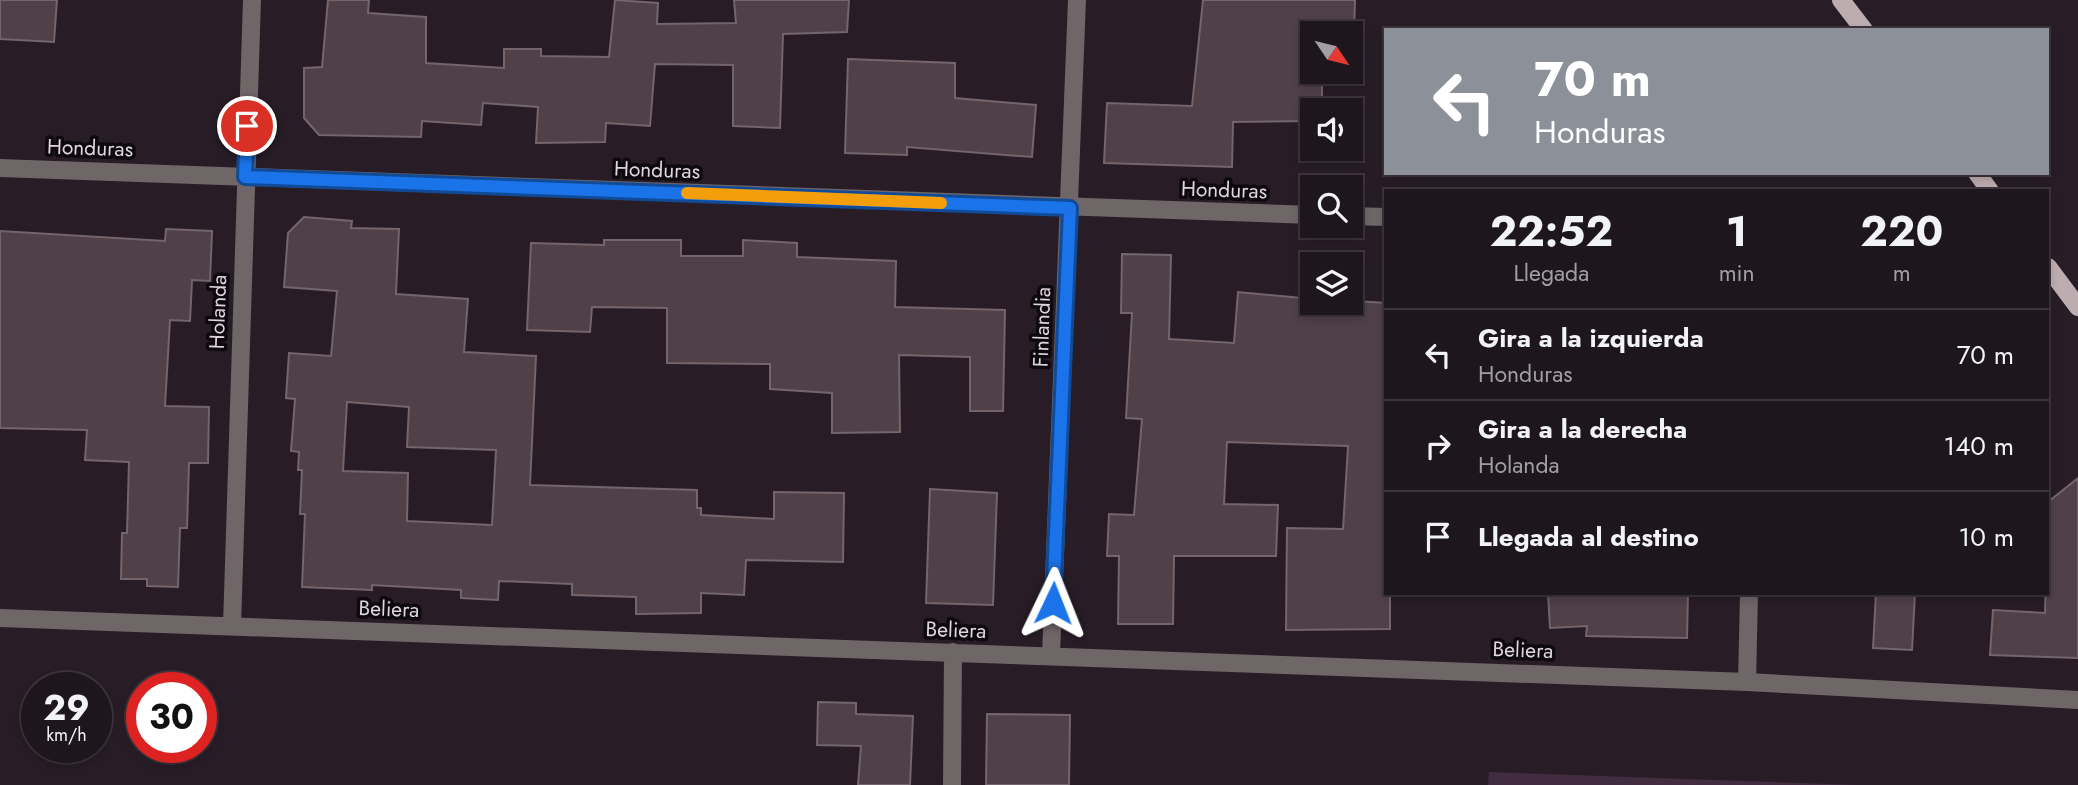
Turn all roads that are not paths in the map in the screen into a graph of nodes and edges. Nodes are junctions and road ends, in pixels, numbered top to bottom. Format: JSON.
{"nodes":[{"id":1,"x":252,"y":0,"type":"edge"},
{"id":2,"x":1077,"y":0,"type":"edge"},
{"id":3,"x":1845,"y":1,"type":"edge"},
{"id":4,"x":1863,"y":28,"type":"edge"},
{"id":5,"x":0,"y":167,"type":"edge"},
{"id":6,"x":245,"y":177,"type":"junction"},
{"id":7,"x":1070,"y":208,"type":"junction"},
{"id":8,"x":1300,"y":215,"type":"edge"},
{"id":9,"x":1363,"y":217,"type":"edge"},
{"id":10,"x":1384,"y":218,"type":"edge"},
{"id":11,"x":2049,"y":268,"type":"edge"},
{"id":12,"x":2078,"y":307,"type":"edge"},
{"id":13,"x":1749,"y":595,"type":"edge"},
{"id":14,"x":0,"y":618,"type":"edge"},
{"id":15,"x":232,"y":626,"type":"junction"},
{"id":16,"x":953,"y":652,"type":"junction"},
{"id":17,"x":1051,"y":656,"type":"junction"},
{"id":18,"x":1746,"y":682,"type":"junction"},
{"id":19,"x":2078,"y":701,"type":"edge"},
{"id":20,"x":952,"y":785,"type":"edge"}],
"edges":[{"from":1,"to":6,"type":"street","name":"Holanda"},
{"from":2,"to":7,"type":"street","name":"Finlandia"},
{"from":3,"to":4,"type":"main road"},
{"from":5,"to":6,"type":"street","name":"Honduras"},
{"from":6,"to":7,"type":"street","name":"Honduras"},
{"from":6,"to":15,"type":"street","name":"Holanda"},
{"from":7,"to":8,"type":"street","name":"Honduras"},
{"from":7,"to":17,"type":"street","name":"Finlandia"},
{"from":9,"to":10,"type":"street"},
{"from":11,"to":12,"type":"main road"},
{"from":13,"to":18,"type":"street"},
{"from":14,"to":15,"type":"street","name":"Beliera"},
{"from":15,"to":16,"type":"street","name":"Beliera"},
{"from":16,"to":17,"type":"street","name":"Beliera"},
{"from":16,"to":20,"type":"street"},
{"from":17,"to":18,"type":"street","name":"Beliera"},
{"from":18,"to":19,"type":"street","name":"Beliera"}]}
